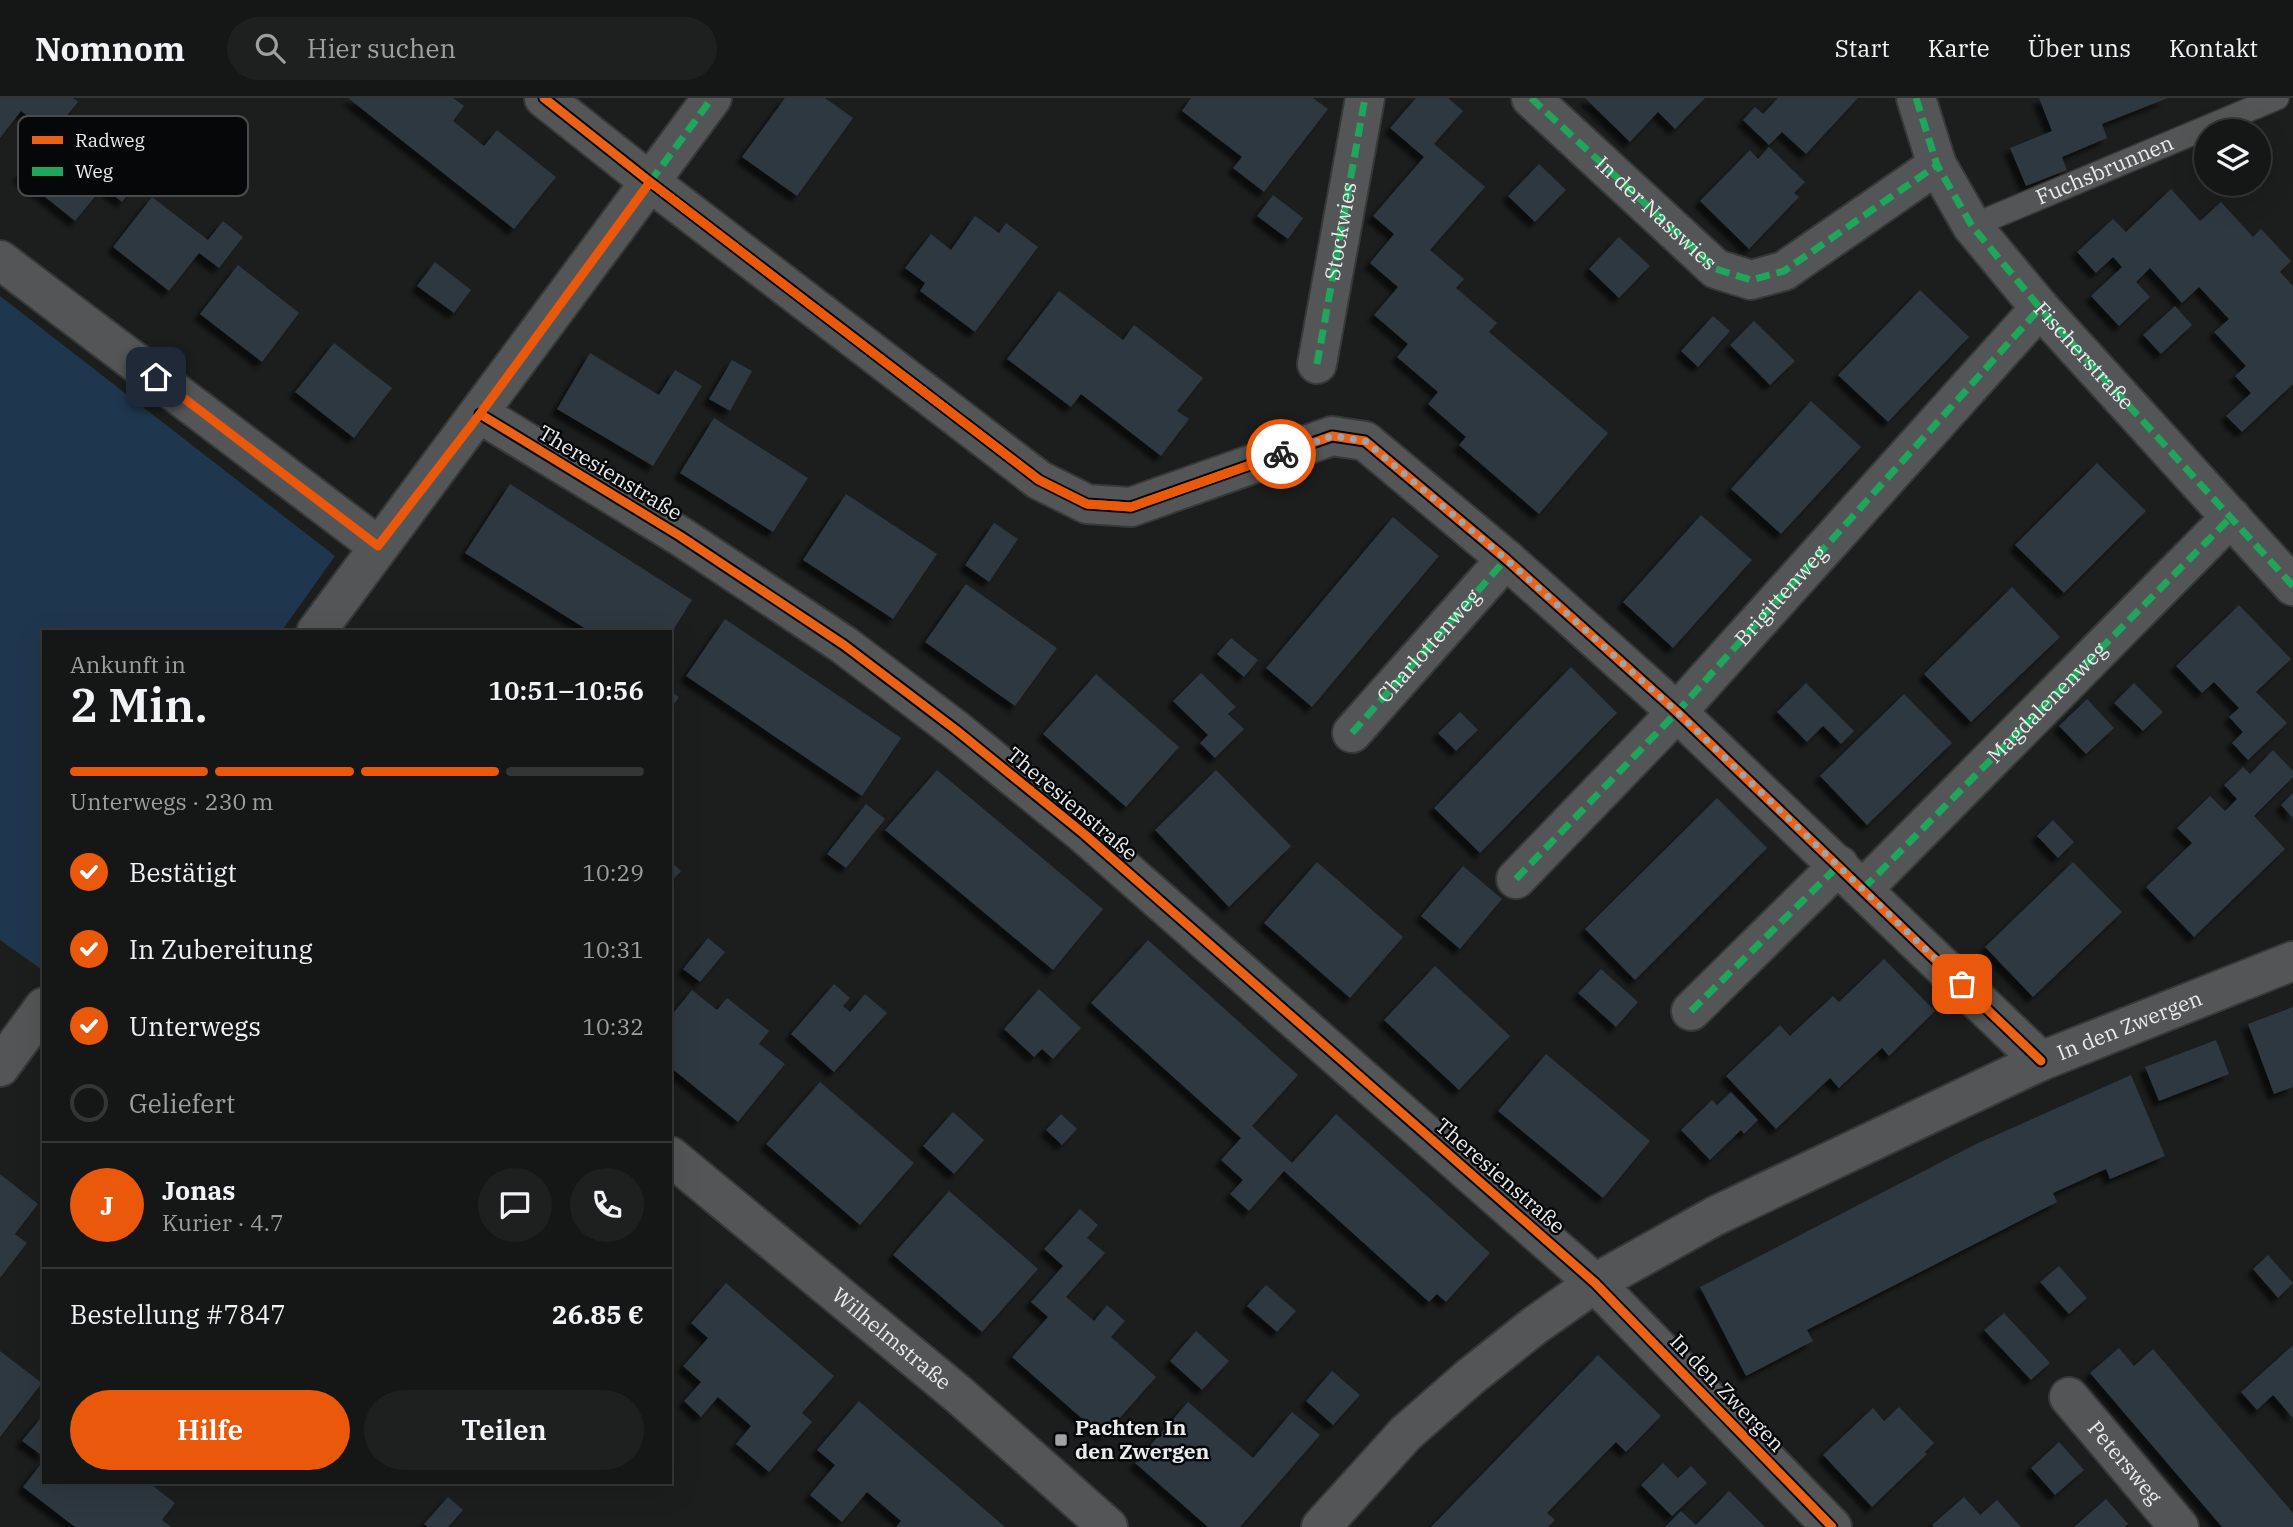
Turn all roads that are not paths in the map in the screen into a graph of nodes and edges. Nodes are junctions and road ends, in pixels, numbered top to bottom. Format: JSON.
{"nodes":[{"id":1,"x":544,"y":98,"type":"edge"},
{"id":2,"x":712,"y":98,"type":"edge"},
{"id":3,"x":1365,"y":98,"type":"edge"},
{"id":4,"x":1531,"y":98,"type":"edge"},
{"id":5,"x":1916,"y":98,"type":"edge"},
{"id":6,"x":2277,"y":98,"type":"edge"},
{"id":7,"x":1937,"y":166,"type":"junction"},
{"id":8,"x":650,"y":182,"type":"junction"},
{"id":9,"x":1972,"y":226,"type":"junction"},
{"id":10,"x":0,"y":260,"type":"edge"},
{"id":11,"x":2040,"y":308,"type":"junction"},
{"id":12,"x":1317,"y":364,"type":"dead end"},
{"id":13,"x":480,"y":414,"type":"junction"},
{"id":14,"x":2231,"y":517,"type":"junction"},
{"id":15,"x":378,"y":546,"type":"junction"},
{"id":16,"x":1506,"y":559,"type":"junction"},
{"id":17,"x":2293,"y":586,"type":"edge"},
{"id":18,"x":317,"y":630,"type":"edge"},
{"id":19,"x":1677,"y":712,"type":"junction"},
{"id":20,"x":1352,"y":733,"type":"dead end"},
{"id":21,"x":1851,"y":877,"type":"junction"},
{"id":22,"x":1516,"y":879,"type":"dead end"},
{"id":23,"x":2293,"y":961,"type":"edge"},
{"id":24,"x":42,"y":1010,"type":"edge"},
{"id":25,"x":1691,"y":1011,"type":"dead end"},
{"id":26,"x":2040,"y":1061,"type":"junction"},
{"id":27,"x":0,"y":1067,"type":"edge"},
{"id":28,"x":672,"y":1158,"type":"edge"},
{"id":29,"x":1595,"y":1283,"type":"junction"},
{"id":30,"x":2069,"y":1397,"type":"dead end"},
{"id":31,"x":1108,"y":1527,"type":"edge"},
{"id":32,"x":1321,"y":1527,"type":"edge"},
{"id":33,"x":1832,"y":1527,"type":"edge"},
{"id":34,"x":2179,"y":1527,"type":"edge"}],
"edges":[{"from":1,"to":8,"type":"street"},
{"from":2,"to":8,"type":"street"},
{"from":3,"to":12,"type":"street","name":"Stockwies"},
{"from":4,"to":7,"type":"street","name":"In der Nasswies"},
{"from":5,"to":7,"type":"street","name":"Fischerstraße"},
{"from":6,"to":9,"type":"lane","name":"Fuchsbrunnen"},
{"from":7,"to":9,"type":"street","name":"Fischerstraße"},
{"from":8,"to":13,"type":"street"},
{"from":8,"to":16,"type":"street"},
{"from":9,"to":11,"type":"street","name":"Fischerstraße"},
{"from":10,"to":15,"type":"street"},
{"from":11,"to":14,"type":"street","name":"Fischerstraße"},
{"from":11,"to":19,"type":"street","name":"Brigittenweg"},
{"from":13,"to":15,"type":"street"},
{"from":13,"to":29,"type":"street","name":"Theresienstraße"},
{"from":14,"to":17,"type":"street","name":"Fischerstraße"},
{"from":14,"to":21,"type":"street","name":"Magdalenenweg"},
{"from":15,"to":18,"type":"street"},
{"from":16,"to":19,"type":"street"},
{"from":16,"to":20,"type":"street","name":"Charlottenweg"},
{"from":19,"to":21,"type":"street"},
{"from":19,"to":22,"type":"street","name":"Brigittenweg"},
{"from":21,"to":25,"type":"street","name":"Magdalenenweg"},
{"from":21,"to":26,"type":"street"},
{"from":23,"to":26,"type":"street","name":"In den Zwergen"},
{"from":24,"to":27,"type":"street"},
{"from":26,"to":29,"type":"street","name":"In den Zwergen"},
{"from":28,"to":31,"type":"street","name":"Wilhelmstraße"},
{"from":29,"to":32,"type":"street","name":"In den Zwergen"},
{"from":29,"to":33,"type":"street","name":"In den Zwergen"},
{"from":30,"to":34,"type":"street","name":"Petersweg"}]}
